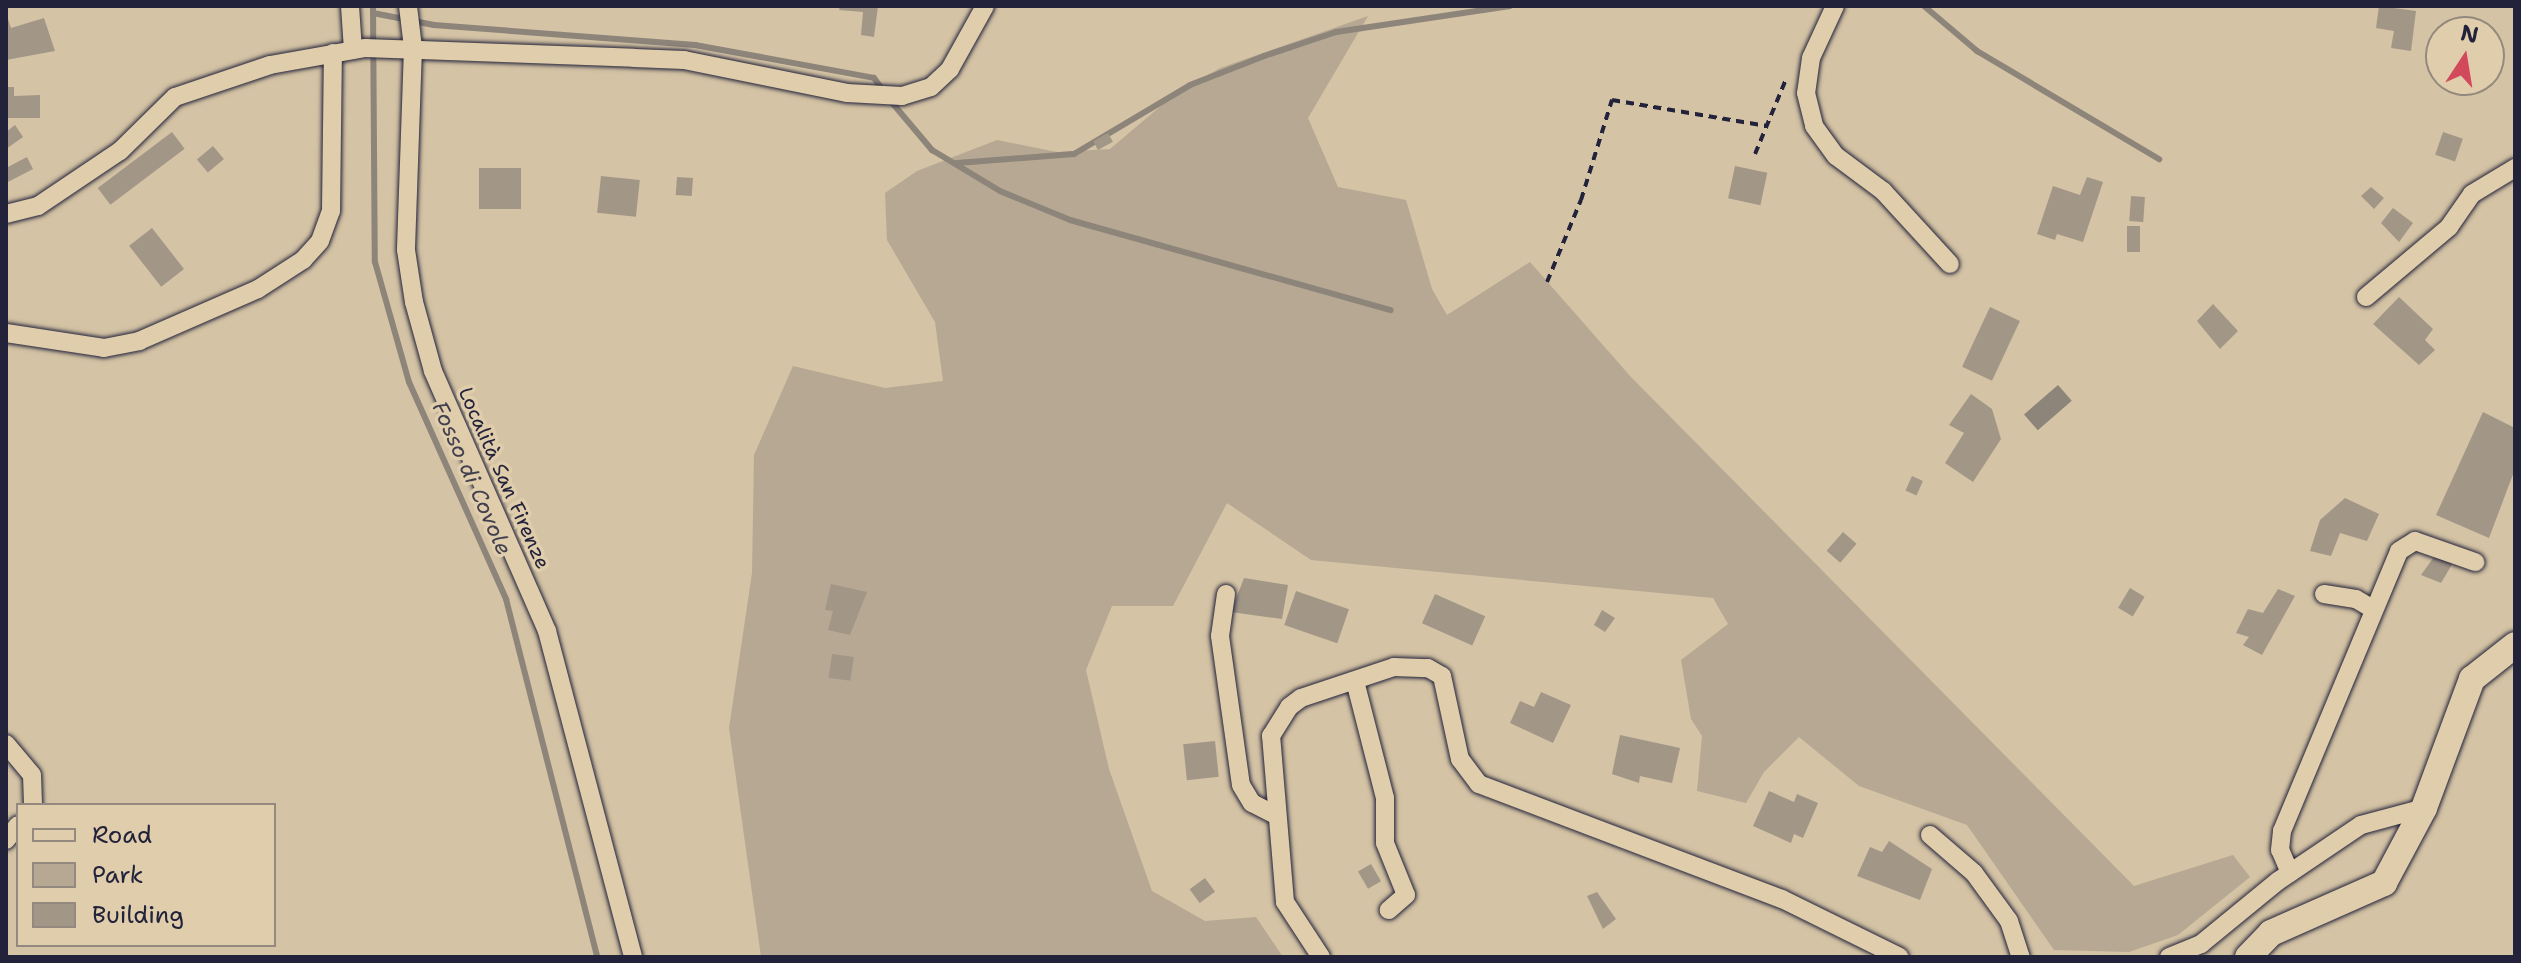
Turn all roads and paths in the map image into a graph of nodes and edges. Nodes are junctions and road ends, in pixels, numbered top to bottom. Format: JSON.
{"nodes":[{"id":1,"x":350,"y":6,"type":"edge"},
{"id":2,"x":408,"y":6,"type":"edge"},
{"id":3,"x":985,"y":6,"type":"edge"},
{"id":4,"x":1835,"y":6,"type":"edge"},
{"id":5,"x":408,"y":44,"type":"junction"},
{"id":6,"x":359,"y":49,"type":"junction"},
{"id":7,"x":333,"y":53,"type":"junction"},
{"id":8,"x":1790,"y":69,"type":"dead end"},
{"id":9,"x":1767,"y":126,"type":"junction"},
{"id":10,"x":1755,"y":154,"type":"dead end"},
{"id":11,"x":2515,"y":168,"type":"edge"},
{"id":12,"x":6,"y":214,"type":"edge"},
{"id":13,"x":1950,"y":264,"type":"dead end"},
{"id":14,"x":1547,"y":282,"type":"dead end"},
{"id":15,"x":2366,"y":297,"type":"dead end"},
{"id":16,"x":6,"y":333,"type":"edge"},
{"id":17,"x":2475,"y":562,"type":"dead end"},
{"id":18,"x":1226,"y":594,"type":"dead end"},
{"id":19,"x":2324,"y":594,"type":"dead end"},
{"id":20,"x":2374,"y":610,"type":"junction"},
{"id":21,"x":2515,"y":645,"type":"edge"},
{"id":22,"x":1355,"y":681,"type":"junction"},
{"id":23,"x":6,"y":744,"type":"edge"},
{"id":24,"x":33,"y":803,"type":"edge"},
{"id":25,"x":2424,"y":808,"type":"junction"},
{"id":26,"x":1276,"y":815,"type":"junction"},
{"id":27,"x":1930,"y":835,"type":"dead end"},
{"id":28,"x":2290,"y":873,"type":"junction"},
{"id":29,"x":1389,"y":910,"type":"dead end"},
{"id":30,"x":633,"y":957,"type":"edge"},
{"id":31,"x":1321,"y":957,"type":"edge"},
{"id":32,"x":1900,"y":957,"type":"edge"},
{"id":33,"x":2021,"y":957,"type":"edge"},
{"id":34,"x":2169,"y":957,"type":"edge"},
{"id":35,"x":2248,"y":957,"type":"edge"}],
"edges":[{"from":1,"to":6,"type":"street"},
{"from":2,"to":5,"type":"street","name":"Località San Firenze"},
{"from":3,"to":5,"type":"street"},
{"from":4,"to":13,"type":"street"},
{"from":5,"to":6,"type":"street"},
{"from":5,"to":30,"type":"street","name":"Località San Firenze"},
{"from":6,"to":7,"type":"street"},
{"from":7,"to":12,"type":"street"},
{"from":7,"to":16,"type":"street"},
{"from":8,"to":9,"type":"path"},
{"from":9,"to":10,"type":"path"},
{"from":9,"to":14,"type":"path"},
{"from":11,"to":15,"type":"street"},
{"from":17,"to":20,"type":"street"},
{"from":18,"to":26,"type":"street"},
{"from":19,"to":20,"type":"street"},
{"from":20,"to":28,"type":"street"},
{"from":21,"to":25,"type":"main road"},
{"from":22,"to":26,"type":"street"},
{"from":22,"to":29,"type":"street"},
{"from":22,"to":32,"type":"street"},
{"from":23,"to":24,"type":"street"},
{"from":25,"to":28,"type":"street"},
{"from":25,"to":35,"type":"main road"},
{"from":26,"to":31,"type":"street"},
{"from":27,"to":33,"type":"street"},
{"from":28,"to":34,"type":"street"}]}
